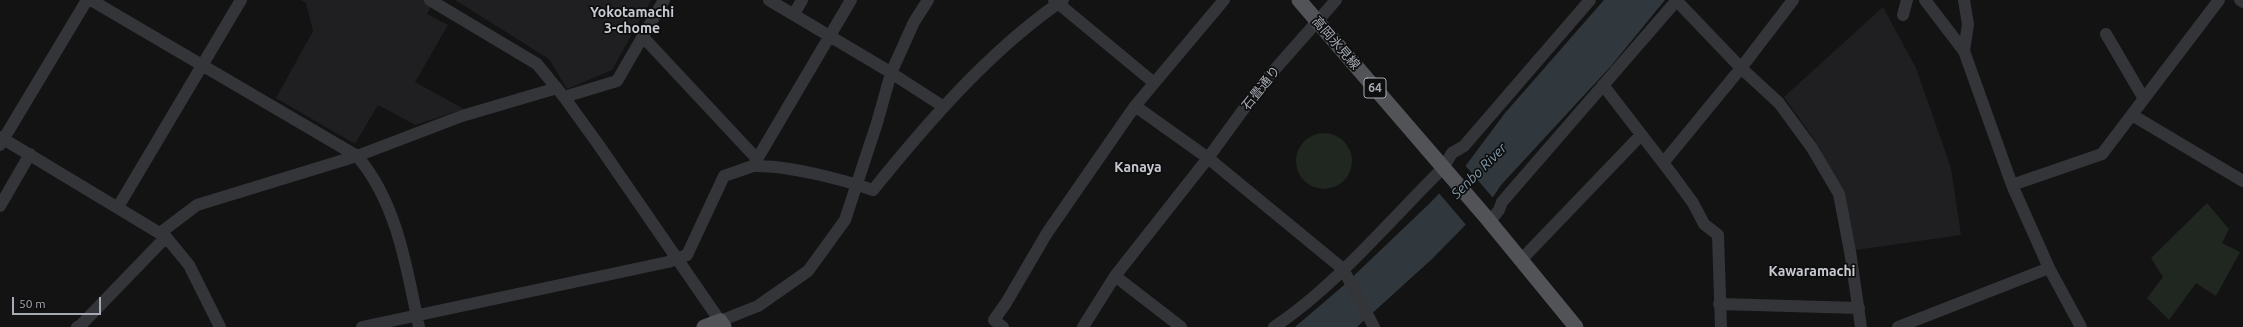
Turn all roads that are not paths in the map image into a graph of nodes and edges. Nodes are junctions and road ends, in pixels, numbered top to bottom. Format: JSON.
{"nodes":[{"id":1,"x":87,"y":0,"type":"edge"},
{"id":2,"x":91,"y":0,"type":"edge"},
{"id":3,"x":241,"y":0,"type":"edge"},
{"id":4,"x":664,"y":0,"type":"edge"},
{"id":5,"x":769,"y":0,"type":"edge"},
{"id":6,"x":802,"y":0,"type":"edge"},
{"id":7,"x":850,"y":0,"type":"edge"},
{"id":8,"x":928,"y":0,"type":"edge"},
{"id":9,"x":1299,"y":0,"type":"edge"},
{"id":10,"x":1336,"y":0,"type":"edge"},
{"id":11,"x":1590,"y":0,"type":"edge"},
{"id":12,"x":1676,"y":0,"type":"edge"},
{"id":13,"x":1793,"y":0,"type":"edge"},
{"id":14,"x":1907,"y":0,"type":"edge"},
{"id":15,"x":1925,"y":0,"type":"edge"},
{"id":16,"x":1964,"y":0,"type":"edge"},
{"id":17,"x":2219,"y":0,"type":"edge"},
{"id":18,"x":2240,"y":0,"type":"edge"},
{"id":19,"x":1058,"y":1,"type":"edge"},
{"id":20,"x":437,"y":2,"type":"edge"},
{"id":21,"x":1219,"y":2,"type":"edge"},
{"id":22,"x":2243,"y":2,"type":"edge"},
{"id":23,"x":794,"y":14,"type":"junction"},
{"id":24,"x":1903,"y":15,"type":"dead end"},
{"id":25,"x":1319,"y":22,"type":"junction"},
{"id":26,"x":2106,"y":34,"type":"dead end"},
{"id":27,"x":830,"y":36,"type":"junction"},
{"id":28,"x":643,"y":37,"type":"junction"},
{"id":29,"x":1964,"y":51,"type":"junction"},
{"id":30,"x":202,"y":65,"type":"junction"},
{"id":31,"x":1741,"y":68,"type":"junction"},
{"id":32,"x":891,"y":73,"type":"junction"},
{"id":33,"x":1153,"y":82,"type":"junction"},
{"id":34,"x":1603,"y":85,"type":"junction"},
{"id":35,"x":561,"y":92,"type":"junction"},
{"id":36,"x":2144,"y":99,"type":"junction"},
{"id":37,"x":1135,"y":106,"type":"junction"},
{"id":38,"x":944,"y":108,"type":"junction"},
{"id":39,"x":2132,"y":115,"type":"junction"},
{"id":40,"x":1641,"y":136,"type":"junction"},
{"id":41,"x":1,"y":140,"type":"edge"},
{"id":42,"x":30,"y":154,"type":"junction"},
{"id":43,"x":356,"y":156,"type":"junction"},
{"id":44,"x":1208,"y":158,"type":"junction"},
{"id":45,"x":755,"y":163,"type":"junction"},
{"id":46,"x":1663,"y":163,"type":"junction"},
{"id":47,"x":1446,"y":173,"type":"junction"},
{"id":48,"x":2243,"y":181,"type":"edge"},
{"id":49,"x":858,"y":185,"type":"junction"},
{"id":50,"x":2012,"y":185,"type":"junction"},
{"id":51,"x":0,"y":206,"type":"edge"},
{"id":52,"x":118,"y":207,"type":"junction"},
{"id":53,"x":1487,"y":218,"type":"junction"},
{"id":54,"x":163,"y":235,"type":"junction"},
{"id":55,"x":678,"y":259,"type":"junction"},
{"id":56,"x":1521,"y":260,"type":"junction"},
{"id":57,"x":2049,"y":268,"type":"junction"},
{"id":58,"x":1344,"y":272,"type":"junction"},
{"id":59,"x":1115,"y":276,"type":"junction"},
{"id":60,"x":1719,"y":304,"type":"junction"},
{"id":61,"x":1858,"y":308,"type":"junction"},
{"id":62,"x":418,"y":321,"type":"edge"},
{"id":63,"x":722,"y":324,"type":"edge"},
{"id":64,"x":1372,"y":325,"type":"edge"},
{"id":65,"x":80,"y":326,"type":"edge"},
{"id":66,"x":220,"y":327,"type":"edge"},
{"id":67,"x":362,"y":327,"type":"edge"},
{"id":68,"x":704,"y":327,"type":"edge"},
{"id":69,"x":1003,"y":327,"type":"edge"},
{"id":70,"x":1083,"y":327,"type":"edge"},
{"id":71,"x":1181,"y":327,"type":"edge"},
{"id":72,"x":1274,"y":327,"type":"edge"},
{"id":73,"x":1576,"y":327,"type":"edge"},
{"id":74,"x":1721,"y":327,"type":"edge"},
{"id":75,"x":1861,"y":327,"type":"edge"},
{"id":76,"x":1898,"y":327,"type":"edge"},
{"id":77,"x":2082,"y":327,"type":"edge"}],
"edges":[{"from":1,"to":41,"type":"street"},
{"from":2,"to":30,"type":"street"},
{"from":3,"to":30,"type":"street"},
{"from":4,"to":28,"type":"street"},
{"from":5,"to":23,"type":"street"},
{"from":6,"to":23,"type":"street"},
{"from":7,"to":27,"type":"street"},
{"from":8,"to":32,"type":"street"},
{"from":9,"to":25,"type":"main road","name":"高岡氷見線","number":"64"},
{"from":10,"to":25,"type":"street","name":"石畳通り"},
{"from":11,"to":47,"type":"street"},
{"from":12,"to":31,"type":"street"},
{"from":12,"to":34,"type":"street"},
{"from":13,"to":31,"type":"street"},
{"from":14,"to":24,"type":"street"},
{"from":15,"to":29,"type":"street"},
{"from":16,"to":29,"type":"street"},
{"from":17,"to":36,"type":"street"},
{"from":18,"to":22,"type":"street"},
{"from":19,"to":33,"type":"street"},
{"from":19,"to":38,"type":"street"},
{"from":20,"to":35,"type":"street"},
{"from":21,"to":33,"type":"street"},
{"from":23,"to":27,"type":"street"},
{"from":25,"to":44,"type":"street","name":"石畳通り"},
{"from":25,"to":47,"type":"main road","name":"高岡氷見線","number":"64"},
{"from":26,"to":36,"type":"street"},
{"from":27,"to":32,"type":"street"},
{"from":27,"to":45,"type":"street"},
{"from":28,"to":35,"type":"street"},
{"from":28,"to":45,"type":"street"},
{"from":29,"to":50,"type":"street"},
{"from":30,"to":43,"type":"street"},
{"from":30,"to":52,"type":"street"},
{"from":31,"to":46,"type":"street"},
{"from":31,"to":61,"type":"street"},
{"from":32,"to":38,"type":"street"},
{"from":32,"to":49,"type":"street"},
{"from":33,"to":37,"type":"street"},
{"from":34,"to":40,"type":"street"},
{"from":34,"to":53,"type":"street"},
{"from":35,"to":43,"type":"street"},
{"from":35,"to":55,"type":"street"},
{"from":36,"to":39,"type":"street"},
{"from":37,"to":44,"type":"street"},
{"from":37,"to":69,"type":"street"},
{"from":38,"to":49,"type":"street"},
{"from":39,"to":48,"type":"street"},
{"from":39,"to":50,"type":"street"},
{"from":40,"to":46,"type":"street"},
{"from":40,"to":56,"type":"street"},
{"from":41,"to":42,"type":"street"},
{"from":42,"to":51,"type":"street"},
{"from":42,"to":52,"type":"street"},
{"from":43,"to":54,"type":"street"},
{"from":43,"to":62,"type":"street"},
{"from":44,"to":58,"type":"street"},
{"from":44,"to":59,"type":"street","name":"石畳通り"},
{"from":45,"to":49,"type":"street"},
{"from":45,"to":55,"type":"street"},
{"from":46,"to":60,"type":"street"},
{"from":47,"to":53,"type":"main road","number":"64"},
{"from":47,"to":58,"type":"street"},
{"from":49,"to":63,"type":"street"},
{"from":50,"to":57,"type":"street"},
{"from":52,"to":54,"type":"street"},
{"from":53,"to":56,"type":"main road","number":"64"},
{"from":54,"to":65,"type":"street"},
{"from":54,"to":66,"type":"street"},
{"from":55,"to":62,"type":"street"},
{"from":55,"to":63,"type":"street"},
{"from":56,"to":73,"type":"main road","number":"64"},
{"from":57,"to":76,"type":"street"},
{"from":57,"to":77,"type":"street"},
{"from":58,"to":64,"type":"street"},
{"from":58,"to":72,"type":"street"},
{"from":59,"to":70,"type":"street","name":"石畳通り"},
{"from":59,"to":71,"type":"street"},
{"from":60,"to":61,"type":"street"},
{"from":60,"to":74,"type":"street"},
{"from":61,"to":75,"type":"street"},
{"from":62,"to":67,"type":"street"},
{"from":63,"to":68,"type":"main road"}]}
